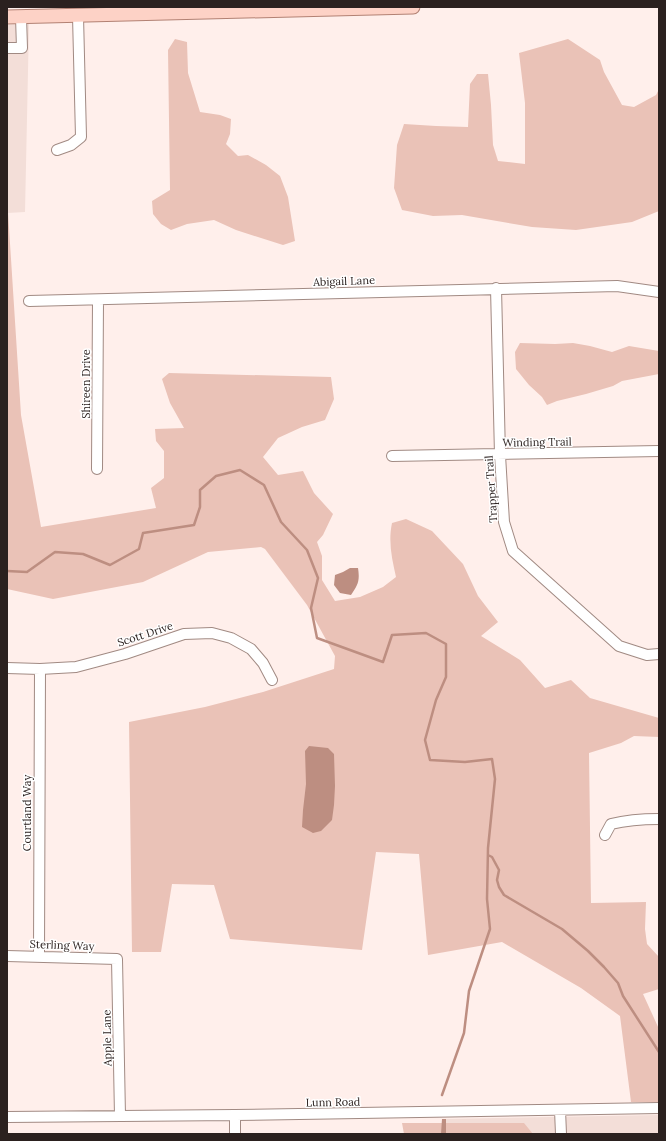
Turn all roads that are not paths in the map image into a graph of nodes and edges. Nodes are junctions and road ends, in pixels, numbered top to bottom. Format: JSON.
{"nodes":[{"id":1,"x":413,"y":7,"type":"edge"},
{"id":2,"x":259,"y":9,"type":"edge"},
{"id":3,"x":35,"y":13,"type":"edge"},
{"id":4,"x":78,"y":16,"type":"junction"},
{"id":5,"x":7,"y":17,"type":"edge"},
{"id":6,"x":7,"y":48,"type":"edge"},
{"id":7,"x":57,"y":150,"type":"dead end"},
{"id":8,"x":496,"y":288,"type":"junction"},
{"id":9,"x":659,"y":292,"type":"edge"},
{"id":10,"x":98,"y":300,"type":"junction"},
{"id":11,"x":29,"y":301,"type":"dead end"},
{"id":12,"x":659,"y":452,"type":"edge"},
{"id":13,"x":500,"y":455,"type":"junction"},
{"id":14,"x":392,"y":456,"type":"dead end"},
{"id":15,"x":97,"y":469,"type":"dead end"},
{"id":16,"x":659,"y":654,"type":"edge"},
{"id":17,"x":7,"y":668,"type":"edge"},
{"id":18,"x":40,"y":669,"type":"junction"},
{"id":19,"x":272,"y":680,"type":"dead end"},
{"id":20,"x":659,"y":819,"type":"edge"},
{"id":21,"x":605,"y":835,"type":"dead end"},
{"id":22,"x":7,"y":956,"type":"edge"},
{"id":23,"x":39,"y":956,"type":"junction"},
{"id":24,"x":117,"y":959,"type":"joint"},
{"id":25,"x":659,"y":1108,"type":"edge"},
{"id":26,"x":560,"y":1110,"type":"junction"},
{"id":27,"x":235,"y":1115,"type":"junction"},
{"id":28,"x":120,"y":1116,"type":"junction"},
{"id":29,"x":7,"y":1117,"type":"edge"},
{"id":30,"x":235,"y":1134,"type":"edge"},
{"id":31,"x":561,"y":1134,"type":"edge"}],
"edges":[{"from":1,"to":2,"type":"main road"},
{"from":2,"to":4,"type":"main road"},
{"from":3,"to":4,"type":"main road"},
{"from":3,"to":5,"type":"main road"},
{"from":3,"to":6,"type":"street"},
{"from":4,"to":7,"type":"street"},
{"from":8,"to":9,"type":"street","name":"Abigail Lane"},
{"from":8,"to":10,"type":"street","name":"Abigail Lane"},
{"from":8,"to":13,"type":"street","name":"Trapper Trail"},
{"from":10,"to":11,"type":"street","name":"Abigail Lane"},
{"from":10,"to":15,"type":"street","name":"Shireen Drive"},
{"from":12,"to":13,"type":"street","name":"Winding Trail"},
{"from":13,"to":14,"type":"street","name":"Winding Trail"},
{"from":13,"to":16,"type":"street","name":"Trapper Trail"},
{"from":17,"to":18,"type":"street","name":"Scott Drive"},
{"from":18,"to":19,"type":"street","name":"Scott Drive"},
{"from":18,"to":23,"type":"street","name":"Courtland Way"},
{"from":20,"to":21,"type":"street"},
{"from":22,"to":23,"type":"street","name":"Sterling Way"},
{"from":23,"to":24,"type":"street","name":"Sterling Way"},
{"from":24,"to":28,"type":"street","name":"Apple Lane"},
{"from":25,"to":26,"type":"street","name":"Lunn Road"},
{"from":26,"to":27,"type":"street","name":"Lunn Road"},
{"from":26,"to":31,"type":"street"},
{"from":27,"to":28,"type":"street","name":"Lunn Road"},
{"from":27,"to":30,"type":"street"},
{"from":28,"to":29,"type":"street","name":"Lunn Road"}]}
